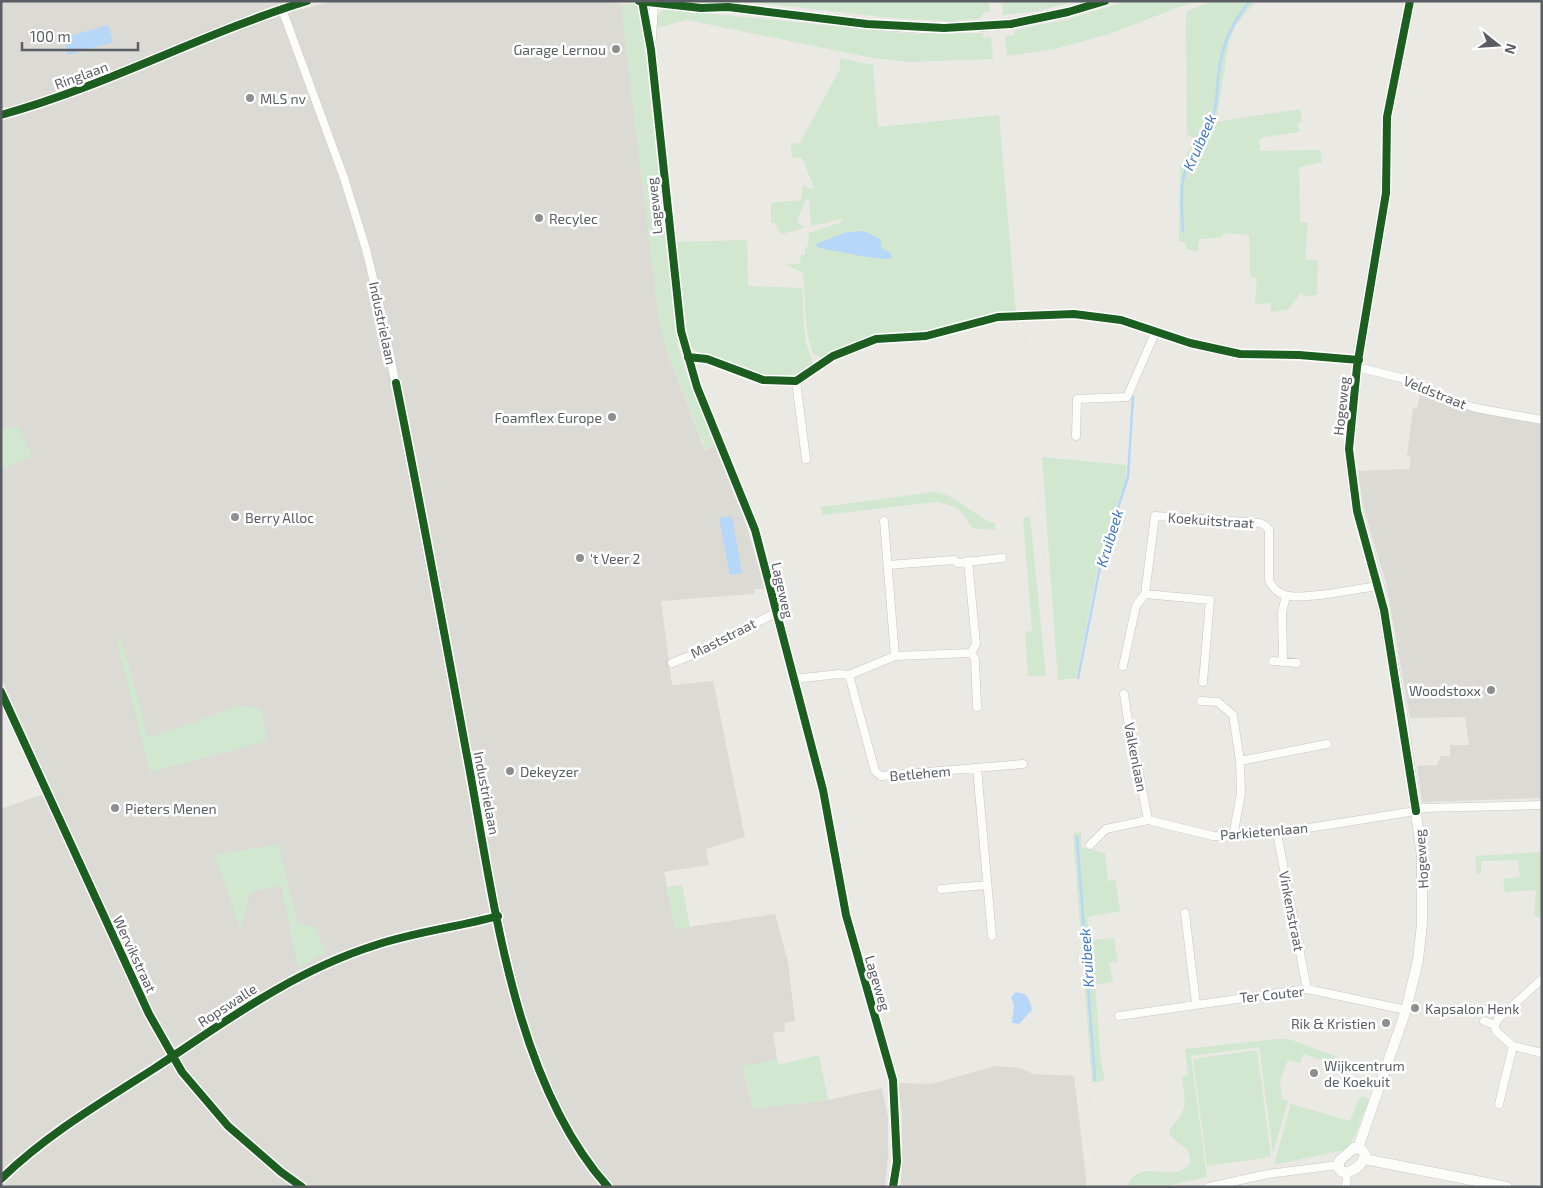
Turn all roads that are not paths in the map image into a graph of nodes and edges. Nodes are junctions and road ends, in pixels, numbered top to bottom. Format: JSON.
{"nodes":[{"id":1,"x":308,"y":1,"type":"edge"},
{"id":2,"x":641,"y":1,"type":"edge"},
{"id":3,"x":708,"y":1,"type":"edge"},
{"id":4,"x":1105,"y":1,"type":"edge"},
{"id":5,"x":1410,"y":1,"type":"edge"},
{"id":6,"x":654,"y":2,"type":"edge"},
{"id":7,"x":728,"y":7,"type":"junction"},
{"id":8,"x":282,"y":9,"type":"junction"},
{"id":9,"x":651,"y":50,"type":"junction"},
{"id":10,"x":1,"y":115,"type":"edge"},
{"id":11,"x":1156,"y":331,"type":"junction"},
{"id":12,"x":688,"y":357,"type":"junction"},
{"id":13,"x":1358,"y":363,"type":"junction"},
{"id":14,"x":796,"y":381,"type":"junction"},
{"id":15,"x":1542,"y":420,"type":"edge"},
{"id":16,"x":1076,"y":436,"type":"dead end"},
{"id":17,"x":806,"y":459,"type":"dead end"},
{"id":18,"x":884,"y":521,"type":"dead end"},
{"id":19,"x":1002,"y":558,"type":"dead end"},
{"id":20,"x":968,"y":561,"type":"junction"},
{"id":21,"x":888,"y":565,"type":"junction"},
{"id":22,"x":1379,"y":586,"type":"junction"},
{"id":23,"x":1144,"y":594,"type":"junction"},
{"id":24,"x":1286,"y":596,"type":"junction"},
{"id":25,"x":775,"y":613,"type":"junction"},
{"id":26,"x":971,"y":653,"type":"junction"},
{"id":27,"x":895,"y":656,"type":"junction"},
{"id":28,"x":1273,"y":661,"type":"dead end"},
{"id":29,"x":1283,"y":662,"type":"junction"},
{"id":30,"x":672,"y":663,"type":"dead end"},
{"id":31,"x":1297,"y":663,"type":"dead end"},
{"id":32,"x":1123,"y":666,"type":"dead end"},
{"id":33,"x":849,"y":675,"type":"junction"},
{"id":34,"x":794,"y":679,"type":"junction"},
{"id":35,"x":1203,"y":682,"type":"dead end"},
{"id":36,"x":1,"y":692,"type":"edge"},
{"id":37,"x":1124,"y":694,"type":"dead end"},
{"id":38,"x":1201,"y":701,"type":"dead end"},
{"id":39,"x":977,"y":707,"type":"dead end"},
{"id":40,"x":1328,"y":744,"type":"dead end"},
{"id":41,"x":1240,"y":761,"type":"junction"},
{"id":42,"x":1023,"y":764,"type":"dead end"},
{"id":43,"x":977,"y":768,"type":"junction"},
{"id":44,"x":1542,"y":805,"type":"edge"},
{"id":45,"x":1416,"y":811,"type":"junction"},
{"id":46,"x":1148,"y":820,"type":"junction"},
{"id":47,"x":1277,"y":833,"type":"junction"},
{"id":48,"x":1233,"y":837,"type":"junction"},
{"id":49,"x":1090,"y":845,"type":"dead end"},
{"id":50,"x":987,"y":885,"type":"junction"},
{"id":51,"x":941,"y":889,"type":"dead end"},
{"id":52,"x":1185,"y":913,"type":"dead end"},
{"id":53,"x":498,"y":916,"type":"junction"},
{"id":54,"x":992,"y":936,"type":"dead end"},
{"id":55,"x":1542,"y":979,"type":"edge"},
{"id":56,"x":1307,"y":989,"type":"junction"},
{"id":57,"x":1196,"y":1004,"type":"junction"},
{"id":58,"x":1406,"y":1010,"type":"junction"},
{"id":59,"x":1119,"y":1016,"type":"dead end"},
{"id":60,"x":1484,"y":1020,"type":"dead end"},
{"id":61,"x":1495,"y":1026,"type":"junction"},
{"id":62,"x":1513,"y":1046,"type":"junction"},
{"id":63,"x":1542,"y":1052,"type":"edge"},
{"id":64,"x":173,"y":1056,"type":"junction"},
{"id":65,"x":1499,"y":1104,"type":"dead end"},
{"id":66,"x":1358,"y":1148,"type":"junction"},
{"id":67,"x":1364,"y":1159,"type":"junction"},
{"id":68,"x":1338,"y":1165,"type":"junction"},
{"id":69,"x":1347,"y":1173,"type":"junction"},
{"id":70,"x":1,"y":1179,"type":"edge"},
{"id":71,"x":302,"y":1187,"type":"edge"},
{"id":72,"x":608,"y":1187,"type":"edge"},
{"id":73,"x":893,"y":1187,"type":"edge"},
{"id":74,"x":1209,"y":1187,"type":"edge"},
{"id":75,"x":1346,"y":1187,"type":"edge"},
{"id":76,"x":1507,"y":1187,"type":"edge"}],
"edges":[{"from":1,"to":8,"type":"street","name":"Ringlaan"},
{"from":2,"to":6,"type":"street"},
{"from":2,"to":9,"type":"street","name":"Lageweg"},
{"from":3,"to":7,"type":"street"},
{"from":4,"to":7,"type":"street","bridge":true},
{"from":5,"to":13,"type":"street","name":"Hogeweg"},
{"from":6,"to":7,"type":"street"},
{"from":6,"to":9,"type":"street","name":"Lageweg"},
{"from":8,"to":10,"type":"street","name":"Ringlaan"},
{"from":8,"to":53,"type":"street","name":"Industrielaan"},
{"from":9,"to":12,"type":"street","name":"Lageweg"},
{"from":11,"to":13,"type":"street","name":"Veldstraat"},
{"from":11,"to":14,"type":"street","name":"Veldstraat"},
{"from":11,"to":16,"type":"street"},
{"from":12,"to":14,"type":"street"},
{"from":12,"to":25,"type":"street","name":"Lageweg"},
{"from":13,"to":15,"type":"street","name":"Veldstraat"},
{"from":13,"to":22,"type":"street","name":"Hogeweg"},
{"from":14,"to":17,"type":"street"},
{"from":18,"to":21,"type":"street"},
{"from":19,"to":20,"type":"street"},
{"from":20,"to":21,"type":"street"},
{"from":20,"to":26,"type":"street"},
{"from":21,"to":27,"type":"street"},
{"from":22,"to":24,"type":"street"},
{"from":22,"to":45,"type":"street","name":"Hogeweg"},
{"from":23,"to":24,"type":"street","name":"Koekuitstraat"},
{"from":23,"to":32,"type":"street","name":"Koekuitstraat"},
{"from":23,"to":35,"type":"street"},
{"from":24,"to":29,"type":"street"},
{"from":25,"to":30,"type":"street","name":"Maststraat"},
{"from":25,"to":34,"type":"street","name":"Lageweg"},
{"from":26,"to":27,"type":"street"},
{"from":26,"to":39,"type":"street"},
{"from":27,"to":33,"type":"street"},
{"from":28,"to":29,"type":"street"},
{"from":29,"to":31,"type":"street"},
{"from":33,"to":34,"type":"street"},
{"from":33,"to":43,"type":"street","name":"Betlehem"},
{"from":34,"to":73,"type":"street","name":"Lageweg"},
{"from":36,"to":64,"type":"street","name":"Wervikstraat"},
{"from":37,"to":46,"type":"street","name":"Valkenlaan"},
{"from":38,"to":41,"type":"street"},
{"from":40,"to":41,"type":"street"},
{"from":41,"to":48,"type":"street"},
{"from":42,"to":43,"type":"street","name":"Betlehem"},
{"from":43,"to":50,"type":"street"},
{"from":44,"to":45,"type":"street","name":"Parkietenlaan"},
{"from":45,"to":47,"type":"street","name":"Parkietenlaan"},
{"from":45,"to":58,"type":"street","name":"Hogeweg"},
{"from":46,"to":48,"type":"street","name":"Parkietenlaan"},
{"from":46,"to":49,"type":"street","name":"Parkietenlaan"},
{"from":47,"to":48,"type":"street","name":"Parkietenlaan"},
{"from":47,"to":56,"type":"street","name":"Vinkenstraat"},
{"from":50,"to":51,"type":"street"},
{"from":50,"to":54,"type":"street"},
{"from":52,"to":57,"type":"street"},
{"from":53,"to":64,"type":"street","name":"Ropswalle"},
{"from":53,"to":72,"type":"street","name":"Industrielaan"},
{"from":55,"to":61,"type":"street"},
{"from":56,"to":57,"type":"street","name":"Ter Couter"},
{"from":56,"to":58,"type":"street","name":"Ter Couter"},
{"from":57,"to":59,"type":"street","name":"Ter Couter"},
{"from":58,"to":66,"type":"street","name":"Hogeweg"},
{"from":60,"to":61,"type":"street"},
{"from":61,"to":62,"type":"street"},
{"from":62,"to":63,"type":"street"},
{"from":62,"to":65,"type":"street"},
{"from":64,"to":70,"type":"street","name":"Ropswalle"},
{"from":64,"to":71,"type":"street","name":"Wervikstraat"},
{"from":66,"to":67,"type":"street"},
{"from":66,"to":68,"type":"street"},
{"from":67,"to":69,"type":"street"},
{"from":67,"to":76,"type":"street"},
{"from":68,"to":69,"type":"street"},
{"from":68,"to":74,"type":"street"},
{"from":69,"to":75,"type":"street"}]}
